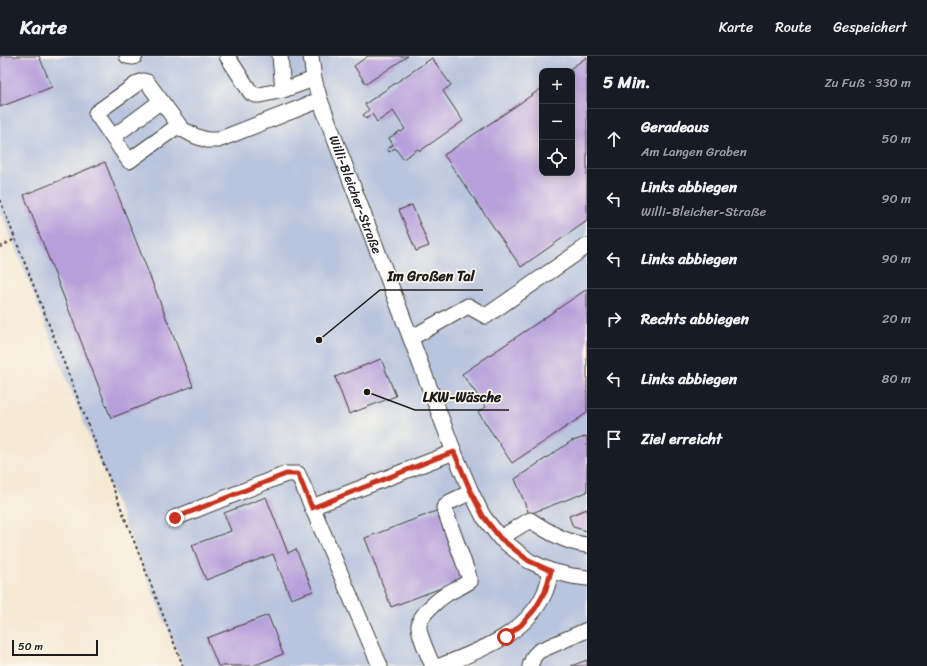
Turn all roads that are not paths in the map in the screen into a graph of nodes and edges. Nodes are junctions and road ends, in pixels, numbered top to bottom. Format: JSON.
{"nodes":[{"id":1,"x":127,"y":56,"type":"edge"},
{"id":2,"x":135,"y":56,"type":"edge"},
{"id":3,"x":227,"y":56,"type":"edge"},
{"id":4,"x":280,"y":56,"type":"edge"},
{"id":5,"x":311,"y":56,"type":"edge"},
{"id":6,"x":314,"y":79,"type":"junction"},
{"id":7,"x":282,"y":90,"type":"junction"},
{"id":8,"x":320,"y":100,"type":"junction"},
{"id":9,"x":161,"y":101,"type":"junction"},
{"id":10,"x":179,"y":126,"type":"junction"},
{"id":11,"x":113,"y":137,"type":"junction"},
{"id":12,"x":587,"y":246,"type":"edge"},
{"id":13,"x":411,"y":338,"type":"junction"},
{"id":14,"x":454,"y":452,"type":"junction"},
{"id":15,"x":471,"y":492,"type":"junction"},
{"id":16,"x":312,"y":508,"type":"junction"},
{"id":17,"x":175,"y":518,"type":"dead end"},
{"id":18,"x":500,"y":538,"type":"junction"},
{"id":19,"x":587,"y":545,"type":"edge"},
{"id":20,"x":551,"y":571,"type":"junction"},
{"id":21,"x":587,"y":578,"type":"edge"},
{"id":22,"x":587,"y":630,"type":"edge"},
{"id":23,"x":464,"y":662,"type":"edge"},
{"id":24,"x":380,"y":666,"type":"edge"},
{"id":25,"x":433,"y":666,"type":"edge"},
{"id":26,"x":440,"y":666,"type":"edge"},
{"id":27,"x":530,"y":666,"type":"edge"}],
"edges":[{"from":1,"to":2,"type":"street"},
{"from":3,"to":7,"type":"street"},
{"from":4,"to":7,"type":"street"},
{"from":5,"to":6,"type":"street","name":"Willi-Bleicher-Straße"},
{"from":6,"to":7,"type":"street"},
{"from":6,"to":8,"type":"street","name":"Willi-Bleicher-Straße"},
{"from":8,"to":10,"type":"street"},
{"from":8,"to":13,"type":"street","name":"Willi-Bleicher-Straße"},
{"from":9,"to":10,"type":"street"},
{"from":9,"to":11,"type":"street"},
{"from":9,"to":11,"type":"street"},
{"from":10,"to":11,"type":"street"},
{"from":12,"to":13,"type":"street"},
{"from":13,"to":14,"type":"street","name":"Willi-Bleicher-Straße"},
{"from":14,"to":15,"type":"street","name":"Willi-Bleicher-Straße"},
{"from":14,"to":16,"type":"street"},
{"from":15,"to":18,"type":"street","name":"Willi-Bleicher-Straße"},
{"from":15,"to":25,"type":"street"},
{"from":16,"to":17,"type":"street"},
{"from":16,"to":24,"type":"street"},
{"from":18,"to":19,"type":"street"},
{"from":18,"to":20,"type":"street","name":"Willi-Bleicher-Straße"},
{"from":20,"to":21,"type":"street","name":"Willi-Bleicher-Straße"},
{"from":20,"to":23,"type":"street"},
{"from":22,"to":27,"type":"street"},
{"from":23,"to":26,"type":"street"}]}
